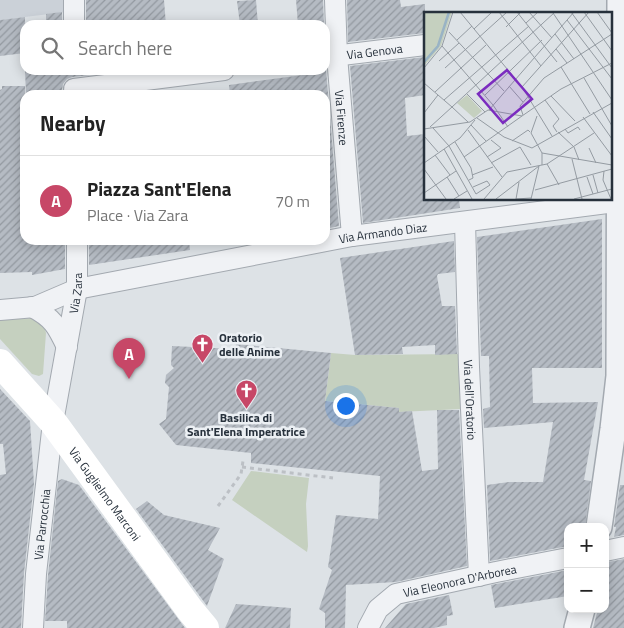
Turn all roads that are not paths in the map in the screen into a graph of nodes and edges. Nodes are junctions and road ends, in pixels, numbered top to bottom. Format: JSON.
{"nodes":[{"id":1,"x":74,"y":0,"type":"edge"},
{"id":2,"x":335,"y":0,"type":"edge"},
{"id":3,"x":618,"y":16,"type":"edge"},
{"id":4,"x":74,"y":20,"type":"edge"},
{"id":5,"x":424,"y":45,"type":"edge"},
{"id":6,"x":331,"y":57,"type":"edge"},
{"id":7,"x":174,"y":75,"type":"edge"},
{"id":8,"x":74,"y":85,"type":"edge"},
{"id":9,"x":622,"y":201,"type":"edge"},
{"id":10,"x":465,"y":222,"type":"junction"},
{"id":11,"x":352,"y":236,"type":"junction"},
{"id":12,"x":330,"y":240,"type":"edge"},
{"id":13,"x":77,"y":245,"type":"edge"},
{"id":14,"x":305,"y":245,"type":"edge"},
{"id":15,"x":77,"y":289,"type":"junction"},
{"id":16,"x":32,"y":307,"type":"junction"},
{"id":17,"x":0,"y":310,"type":"edge"},
{"id":18,"x":67,"y":347,"type":"junction"},
{"id":19,"x":0,"y":363,"type":"edge"},
{"id":20,"x":622,"y":376,"type":"edge"},
{"id":21,"x":53,"y":422,"type":"junction"},
{"id":22,"x":600,"y":523,"type":"edge"},
{"id":23,"x":624,"y":547,"type":"edge"},
{"id":24,"x":609,"y":550,"type":"edge"},
{"id":25,"x":564,"y":559,"type":"edge"},
{"id":26,"x":479,"y":576,"type":"junction"},
{"id":27,"x":581,"y":613,"type":"edge"},
{"id":28,"x":33,"y":628,"type":"edge"},
{"id":29,"x":206,"y":628,"type":"edge"},
{"id":30,"x":368,"y":628,"type":"edge"},
{"id":31,"x":577,"y":628,"type":"edge"}],
"edges":[{"from":1,"to":4,"type":"street"},
{"from":2,"to":6,"type":"street","name":"Via Firenze"},
{"from":3,"to":9,"type":"street"},
{"from":5,"to":6,"type":"street","name":"Via Genova"},
{"from":6,"to":11,"type":"street","name":"Via Firenze"},
{"from":7,"to":8,"type":"street"},
{"from":9,"to":10,"type":"street","name":"Via Armando Diaz"},
{"from":9,"to":20,"type":"street"},
{"from":10,"to":11,"type":"street","name":"Via Armando Diaz"},
{"from":10,"to":26,"type":"street","name":"Via dell'Oratorio"},
{"from":11,"to":12,"type":"street","name":"Via Armando Diaz"},
{"from":13,"to":15,"type":"street","name":"Via Zara"},
{"from":14,"to":15,"type":"street","name":"Via Armando Diaz"},
{"from":15,"to":16,"type":"street","name":"Via Armando Diaz"},
{"from":15,"to":18,"type":"street","name":"Via Zara"},
{"from":16,"to":17,"type":"street","name":"Via Armando Diaz"},
{"from":16,"to":18,"type":"street","name":"Via Zara"},
{"from":18,"to":21,"type":"street","name":"Via Zara"},
{"from":19,"to":21,"type":"main road","name":"Via Guglielmo Marconi"},
{"from":20,"to":22,"type":"street"},
{"from":21,"to":28,"type":"street","name":"Via Parrocchia"},
{"from":21,"to":29,"type":"main road","name":"Via Guglielmo Marconi"},
{"from":23,"to":24,"type":"street"},
{"from":25,"to":26,"type":"street","name":"Via Eleonora D'Arborea"},
{"from":26,"to":30,"type":"street","name":"Via Eleonora D'Arborea"},
{"from":27,"to":31,"type":"street"}]}
